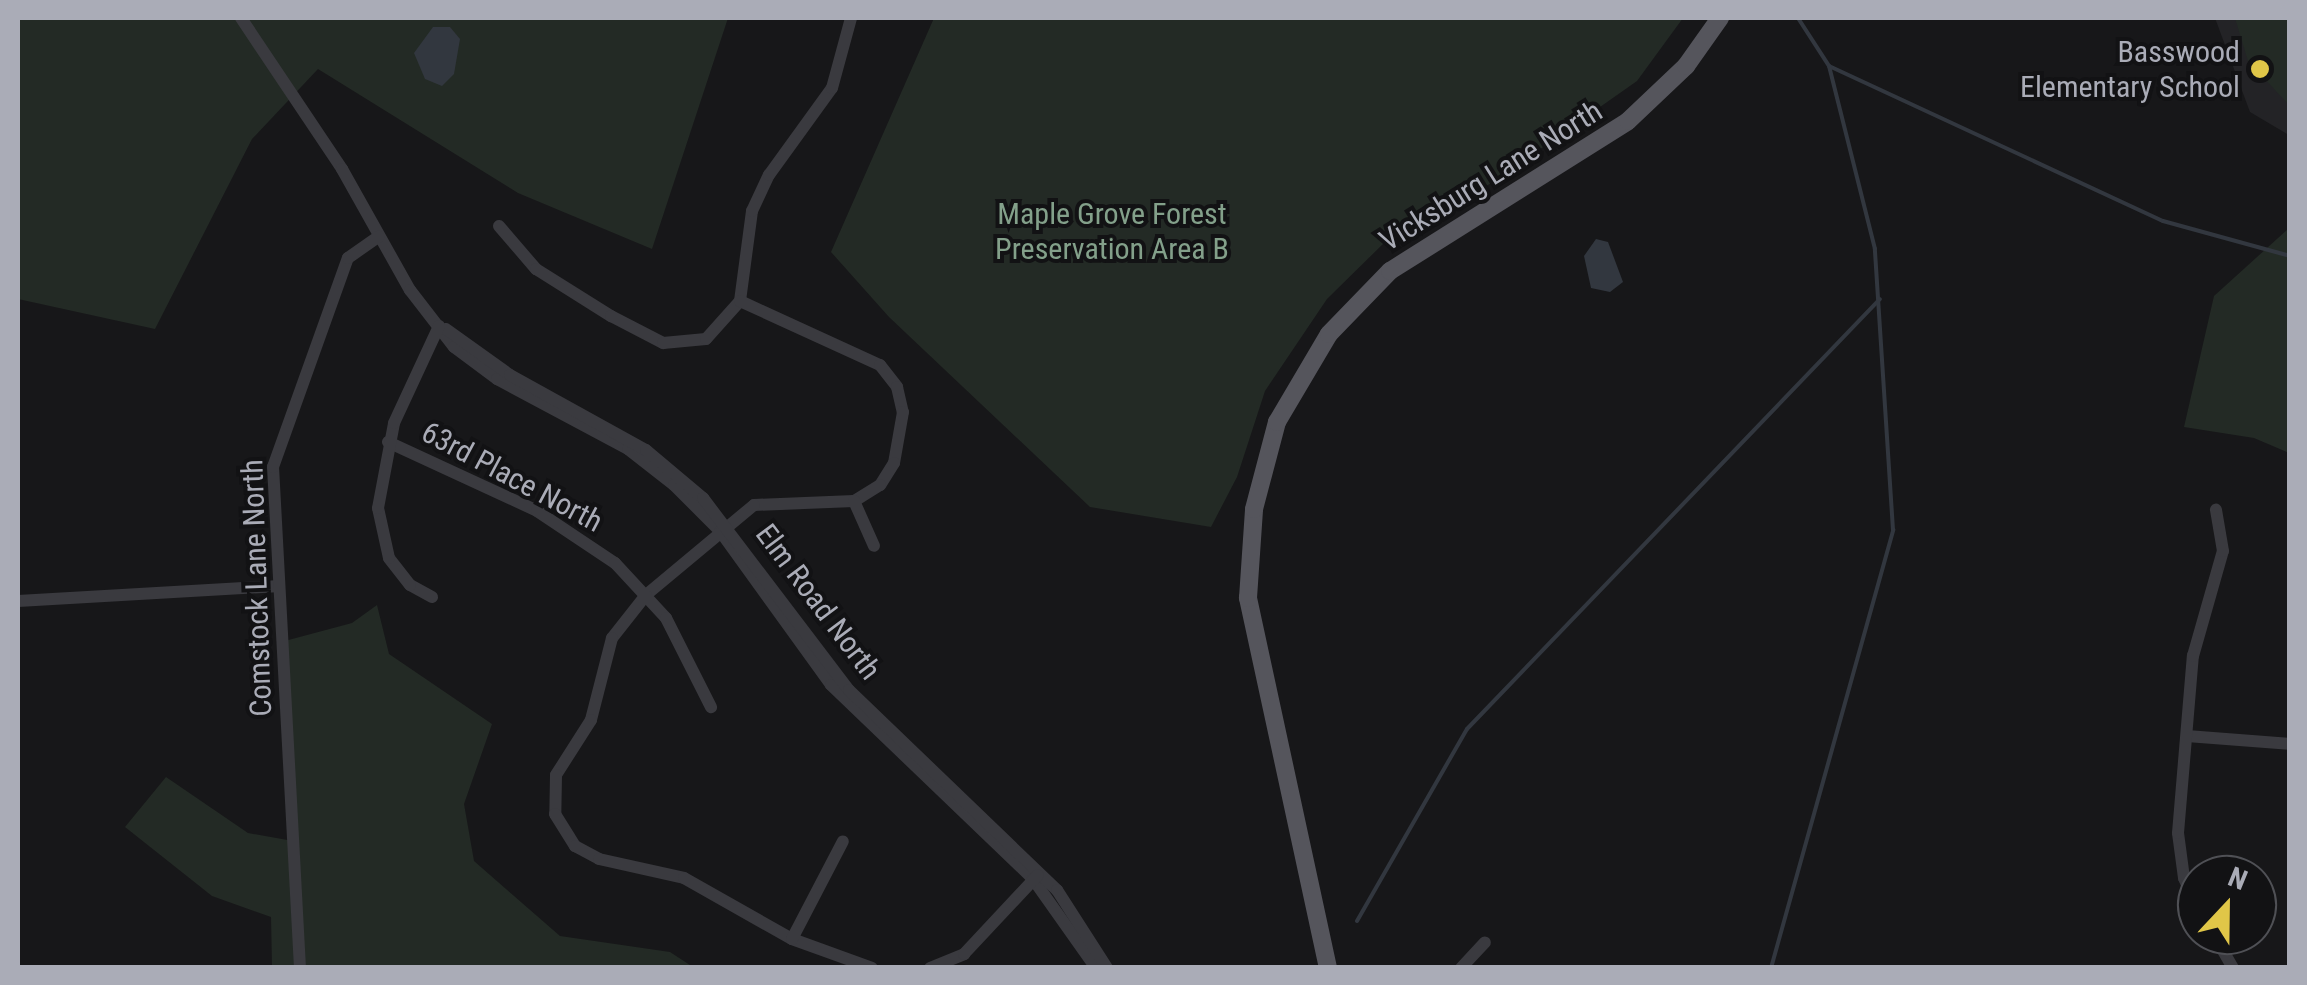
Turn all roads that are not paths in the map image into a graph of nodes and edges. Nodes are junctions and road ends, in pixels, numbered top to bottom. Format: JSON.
{"nodes":[{"id":1,"x":242,"y":18,"type":"edge"},
{"id":2,"x":851,"y":18,"type":"edge"},
{"id":3,"x":1720,"y":18,"type":"edge"},
{"id":4,"x":499,"y":226,"type":"dead end"},
{"id":5,"x":378,"y":236,"type":"junction"},
{"id":6,"x":740,"y":301,"type":"junction"},
{"id":7,"x":439,"y":326,"type":"junction"},
{"id":8,"x":388,"y":442,"type":"junction"},
{"id":9,"x":854,"y":501,"type":"junction"},
{"id":10,"x":2216,"y":510,"type":"dead end"},
{"id":11,"x":724,"y":527,"type":"junction"},
{"id":12,"x":874,"y":546,"type":"dead end"},
{"id":13,"x":276,"y":586,"type":"junction"},
{"id":14,"x":646,"y":595,"type":"junction"},
{"id":15,"x":432,"y":597,"type":"dead end"},
{"id":16,"x":18,"y":602,"type":"edge"},
{"id":17,"x":712,"y":707,"type":"dead end"},
{"id":18,"x":2187,"y":736,"type":"junction"},
{"id":19,"x":2290,"y":744,"type":"edge"},
{"id":20,"x":843,"y":841,"type":"dead end"},
{"id":21,"x":2178,"y":855,"type":"edge"},
{"id":22,"x":1037,"y":876,"type":"junction"},
{"id":23,"x":792,"y":938,"type":"junction"},
{"id":24,"x":1484,"y":942,"type":"dead end"},
{"id":25,"x":936,"y":966,"type":"edge"},
{"id":26,"x":300,"y":968,"type":"edge"},
{"id":27,"x":872,"y":968,"type":"edge"},
{"id":28,"x":1096,"y":968,"type":"edge"},
{"id":29,"x":1107,"y":968,"type":"edge"},
{"id":30,"x":1328,"y":968,"type":"edge"},
{"id":31,"x":1461,"y":968,"type":"edge"}],
"edges":[{"from":1,"to":5,"type":"street","name":"Elm Road North"},
{"from":2,"to":6,"type":"street"},
{"from":3,"to":30,"type":"main road","name":"Vicksburg Lane North"},
{"from":4,"to":6,"type":"street"},
{"from":5,"to":7,"type":"street","name":"Elm Road North"},
{"from":5,"to":13,"type":"street","name":"Comstock Lane North"},
{"from":6,"to":9,"type":"street"},
{"from":7,"to":8,"type":"street"},
{"from":7,"to":11,"type":"street","name":"Elm Road North"},
{"from":8,"to":14,"type":"street","name":"63rd Place North"},
{"from":8,"to":15,"type":"street"},
{"from":9,"to":11,"type":"street"},
{"from":9,"to":12,"type":"street"},
{"from":10,"to":18,"type":"street"},
{"from":11,"to":14,"type":"street"},
{"from":11,"to":22,"type":"street","name":"Elm Road North"},
{"from":13,"to":16,"type":"street"},
{"from":13,"to":26,"type":"street","name":"Comstock Lane North"},
{"from":14,"to":17,"type":"street","name":"63rd Place North"},
{"from":14,"to":23,"type":"street"},
{"from":18,"to":19,"type":"street"},
{"from":18,"to":21,"type":"street"},
{"from":20,"to":23,"type":"street"},
{"from":22,"to":25,"type":"street"},
{"from":22,"to":28,"type":"street","name":"Elm Road North"},
{"from":22,"to":29,"type":"street","name":"Elm Road North"},
{"from":23,"to":27,"type":"street"},
{"from":24,"to":31,"type":"street"}]}
